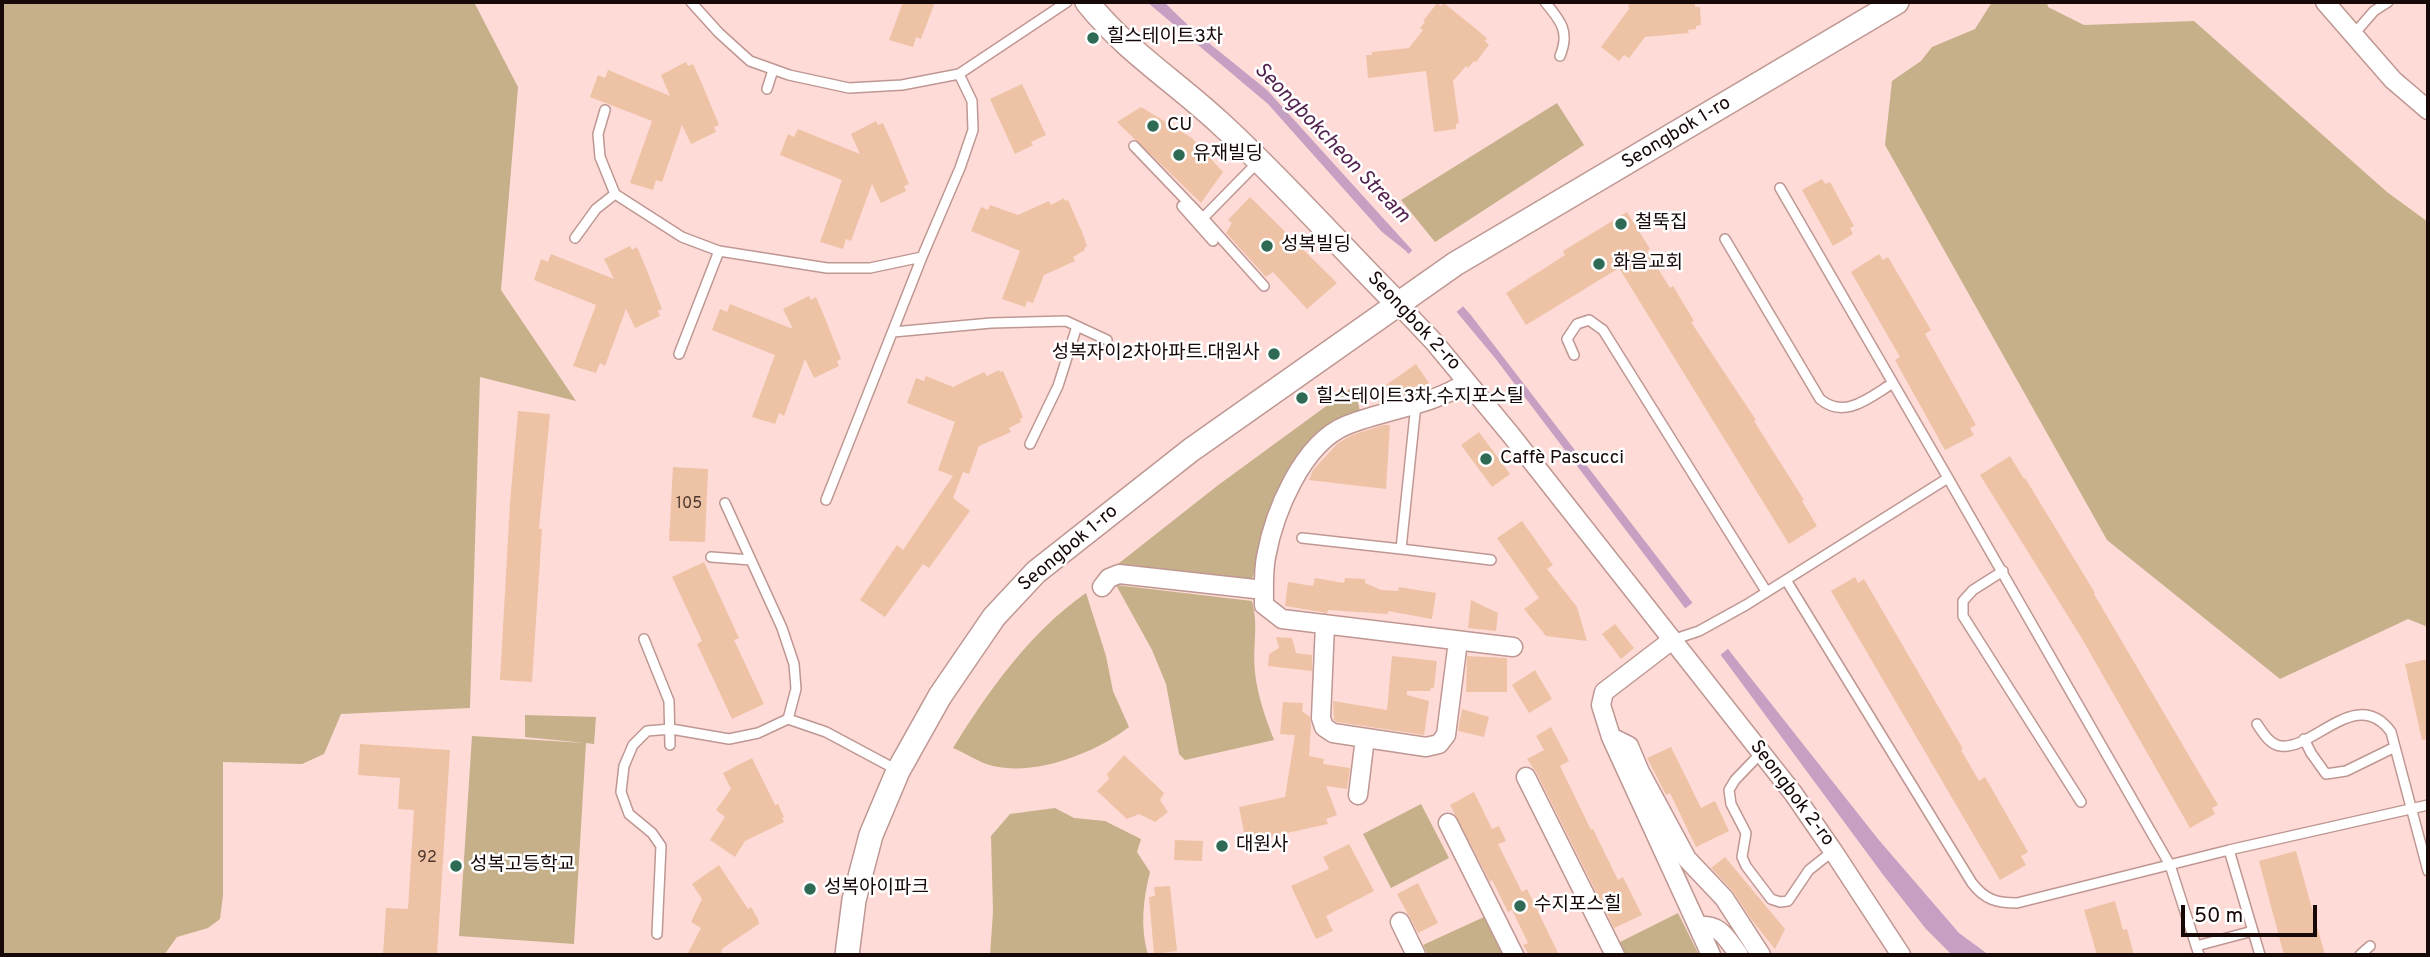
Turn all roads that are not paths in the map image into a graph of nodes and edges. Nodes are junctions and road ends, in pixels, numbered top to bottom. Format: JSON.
{"nodes":[{"id":1,"x":691,"y":2,"type":"edge"},
{"id":2,"x":1067,"y":2,"type":"edge"},
{"id":3,"x":1087,"y":2,"type":"edge"},
{"id":4,"x":1545,"y":2,"type":"edge"},
{"id":5,"x":1897,"y":2,"type":"edge"},
{"id":6,"x":2325,"y":2,"type":"edge"},
{"id":7,"x":2388,"y":2,"type":"edge"},
{"id":8,"x":2354,"y":34,"type":"junction"},
{"id":9,"x":1560,"y":56,"type":"dead end"},
{"id":10,"x":773,"y":70,"type":"junction"},
{"id":11,"x":959,"y":74,"type":"junction"},
{"id":12,"x":767,"y":89,"type":"dead end"},
{"id":13,"x":605,"y":110,"type":"dead end"},
{"id":14,"x":2428,"y":110,"type":"edge"},
{"id":15,"x":1134,"y":146,"type":"dead end"},
{"id":16,"x":1260,"y":160,"type":"junction"},
{"id":17,"x":1780,"y":188,"type":"dead end"},
{"id":18,"x":615,"y":194,"type":"junction"},
{"id":19,"x":1182,"y":206,"type":"dead end"},
{"id":20,"x":1200,"y":220,"type":"junction"},
{"id":21,"x":575,"y":238,"type":"dead end"},
{"id":22,"x":1725,"y":239,"type":"dead end"},
{"id":23,"x":1213,"y":241,"type":"dead end"},
{"id":24,"x":719,"y":251,"type":"junction"},
{"id":25,"x":922,"y":257,"type":"junction"},
{"id":26,"x":1264,"y":286,"type":"dead end"},
{"id":27,"x":1408,"y":297,"type":"junction"},
{"id":28,"x":1077,"y":326,"type":"junction"},
{"id":29,"x":893,"y":332,"type":"junction"},
{"id":30,"x":1107,"y":340,"type":"dead end"},
{"id":31,"x":678,"y":354,"type":"dead end"},
{"id":32,"x":1574,"y":355,"type":"dead end"},
{"id":33,"x":1467,"y":382,"type":"junction"},
{"id":34,"x":1893,"y":383,"type":"junction"},
{"id":35,"x":1416,"y":404,"type":"junction"},
{"id":36,"x":1030,"y":444,"type":"dead end"},
{"id":37,"x":1948,"y":478,"type":"junction"},
{"id":38,"x":825,"y":500,"type":"dead end"},
{"id":39,"x":725,"y":503,"type":"dead end"},
{"id":40,"x":1302,"y":538,"type":"dead end"},
{"id":41,"x":1401,"y":549,"type":"junction"},
{"id":42,"x":711,"y":557,"type":"dead end"},
{"id":43,"x":1491,"y":559,"type":"dead end"},
{"id":44,"x":751,"y":560,"type":"junction"},
{"id":45,"x":2003,"y":571,"type":"junction"},
{"id":46,"x":1786,"y":580,"type":"junction"},
{"id":47,"x":1102,"y":587,"type":"dead end"},
{"id":48,"x":1264,"y":590,"type":"junction"},
{"id":49,"x":1766,"y":591,"type":"junction"},
{"id":50,"x":1325,"y":624,"type":"junction"},
{"id":51,"x":644,"y":639,"type":"dead end"},
{"id":52,"x":1672,"y":640,"type":"junction"},
{"id":53,"x":1458,"y":641,"type":"junction"},
{"id":54,"x":1513,"y":647,"type":"dead end"},
{"id":55,"x":788,"y":719,"type":"junction"},
{"id":56,"x":2257,"y":724,"type":"dead end"},
{"id":57,"x":671,"y":729,"type":"junction"},
{"id":58,"x":1611,"y":737,"type":"junction"},
{"id":59,"x":1365,"y":738,"type":"junction"},
{"id":60,"x":2304,"y":739,"type":"junction"},
{"id":61,"x":670,"y":745,"type":"dead end"},
{"id":62,"x":2395,"y":747,"type":"junction"},
{"id":63,"x":1761,"y":753,"type":"junction"},
{"id":64,"x":898,"y":771,"type":"junction"},
{"id":65,"x":1526,"y":777,"type":"dead end"},
{"id":66,"x":1359,"y":795,"type":"dead end"},
{"id":67,"x":2081,"y":802,"type":"dead end"},
{"id":68,"x":2428,"y":805,"type":"edge"},
{"id":69,"x":2411,"y":809,"type":"junction"},
{"id":70,"x":1448,"y":823,"type":"dead end"},
{"id":71,"x":1833,"y":850,"type":"junction"},
{"id":72,"x":2229,"y":850,"type":"junction"},
{"id":73,"x":2170,"y":865,"type":"junction"},
{"id":74,"x":2428,"y":871,"type":"edge"},
{"id":75,"x":1401,"y":922,"type":"dead end"},
{"id":76,"x":1698,"y":926,"type":"junction"},
{"id":77,"x":2253,"y":931,"type":"junction"},
{"id":78,"x":657,"y":934,"type":"dead end"},
{"id":79,"x":2370,"y":946,"type":"dead end"},
{"id":80,"x":2198,"y":951,"type":"edge"},
{"id":81,"x":847,"y":955,"type":"edge"},
{"id":82,"x":1416,"y":955,"type":"edge"},
{"id":83,"x":1514,"y":955,"type":"edge"},
{"id":84,"x":1615,"y":955,"type":"edge"},
{"id":85,"x":1711,"y":955,"type":"edge"},
{"id":86,"x":1739,"y":955,"type":"edge"},
{"id":87,"x":1761,"y":955,"type":"edge"},
{"id":88,"x":1901,"y":955,"type":"edge"},
{"id":89,"x":2260,"y":955,"type":"edge"},
{"id":90,"x":2360,"y":955,"type":"edge"}],
"edges":[{"from":1,"to":10,"type":"lane"},
{"from":2,"to":11,"type":"lane"},
{"from":3,"to":16,"type":"street","name":"Seongbok 2-ro"},
{"from":4,"to":9,"type":"lane"},
{"from":5,"to":27,"type":"street","name":"Seongbok 1-ro"},
{"from":6,"to":8,"type":"street"},
{"from":7,"to":8,"type":"lane"},
{"from":8,"to":14,"type":"street"},
{"from":10,"to":11,"type":"lane"},
{"from":10,"to":12,"type":"lane"},
{"from":11,"to":25,"type":"lane"},
{"from":13,"to":18,"type":"lane"},
{"from":15,"to":20,"type":"lane"},
{"from":16,"to":20,"type":"lane"},
{"from":16,"to":27,"type":"street","name":"Seongbok 2-ro"},
{"from":17,"to":34,"type":"lane"},
{"from":18,"to":21,"type":"lane"},
{"from":18,"to":24,"type":"lane"},
{"from":19,"to":20,"type":"lane"},
{"from":20,"to":23,"type":"lane"},
{"from":20,"to":26,"type":"lane"},
{"from":22,"to":34,"type":"lane"},
{"from":24,"to":25,"type":"lane"},
{"from":24,"to":31,"type":"lane"},
{"from":25,"to":29,"type":"lane"},
{"from":27,"to":33,"type":"street","name":"Seongbok 2-ro"},
{"from":27,"to":64,"type":"street","name":"Seongbok 1-ro"},
{"from":28,"to":29,"type":"lane"},
{"from":28,"to":30,"type":"lane"},
{"from":28,"to":36,"type":"lane"},
{"from":29,"to":38,"type":"lane"},
{"from":32,"to":49,"type":"lane"},
{"from":33,"to":35,"type":"street","name":"Seongbok 2-ro"},
{"from":33,"to":52,"type":"street","name":"Seongbok 2-ro"},
{"from":34,"to":37,"type":"lane"},
{"from":35,"to":41,"type":"lane"},
{"from":35,"to":48,"type":"street","name":"Seongbok 2-ro"},
{"from":37,"to":45,"type":"lane"},
{"from":37,"to":46,"type":"lane"},
{"from":39,"to":44,"type":"lane"},
{"from":40,"to":41,"type":"lane"},
{"from":41,"to":43,"type":"lane"},
{"from":42,"to":44,"type":"lane"},
{"from":44,"to":55,"type":"lane"},
{"from":45,"to":67,"type":"lane"},
{"from":45,"to":73,"type":"lane"},
{"from":46,"to":49,"type":"lane"},
{"from":46,"to":73,"type":"lane"},
{"from":47,"to":48,"type":"street"},
{"from":48,"to":50,"type":"street"},
{"from":49,"to":52,"type":"lane"},
{"from":50,"to":53,"type":"street"},
{"from":50,"to":59,"type":"street"},
{"from":51,"to":57,"type":"lane"},
{"from":52,"to":58,"type":"street"},
{"from":52,"to":63,"type":"street","name":"Seongbok 2-ro"},
{"from":53,"to":54,"type":"street"},
{"from":53,"to":59,"type":"street"},
{"from":55,"to":57,"type":"lane"},
{"from":55,"to":64,"type":"lane"},
{"from":56,"to":60,"type":"lane"},
{"from":57,"to":61,"type":"lane"},
{"from":57,"to":78,"type":"lane"},
{"from":58,"to":76,"type":"street"},
{"from":58,"to":87,"type":"street"},
{"from":59,"to":66,"type":"street"},
{"from":60,"to":62,"type":"lane"},
{"from":60,"to":62,"type":"lane"},
{"from":62,"to":69,"type":"lane"},
{"from":63,"to":71,"type":"street","name":"Seongbok 2-ro"},
{"from":63,"to":71,"type":"lane"},
{"from":64,"to":81,"type":"street","name":"Seongbok 1-ro"},
{"from":65,"to":84,"type":"street"},
{"from":68,"to":69,"type":"lane"},
{"from":69,"to":72,"type":"lane"},
{"from":69,"to":74,"type":"lane"},
{"from":70,"to":83,"type":"street"},
{"from":71,"to":88,"type":"street","name":"Seongbok 2-ro"},
{"from":72,"to":73,"type":"lane"},
{"from":72,"to":77,"type":"lane"},
{"from":73,"to":80,"type":"lane"},
{"from":75,"to":82,"type":"street"},
{"from":76,"to":85,"type":"street"},
{"from":76,"to":86,"type":"street"},
{"from":77,"to":80,"type":"lane"},
{"from":77,"to":89,"type":"lane"},
{"from":79,"to":90,"type":"lane"}]}
